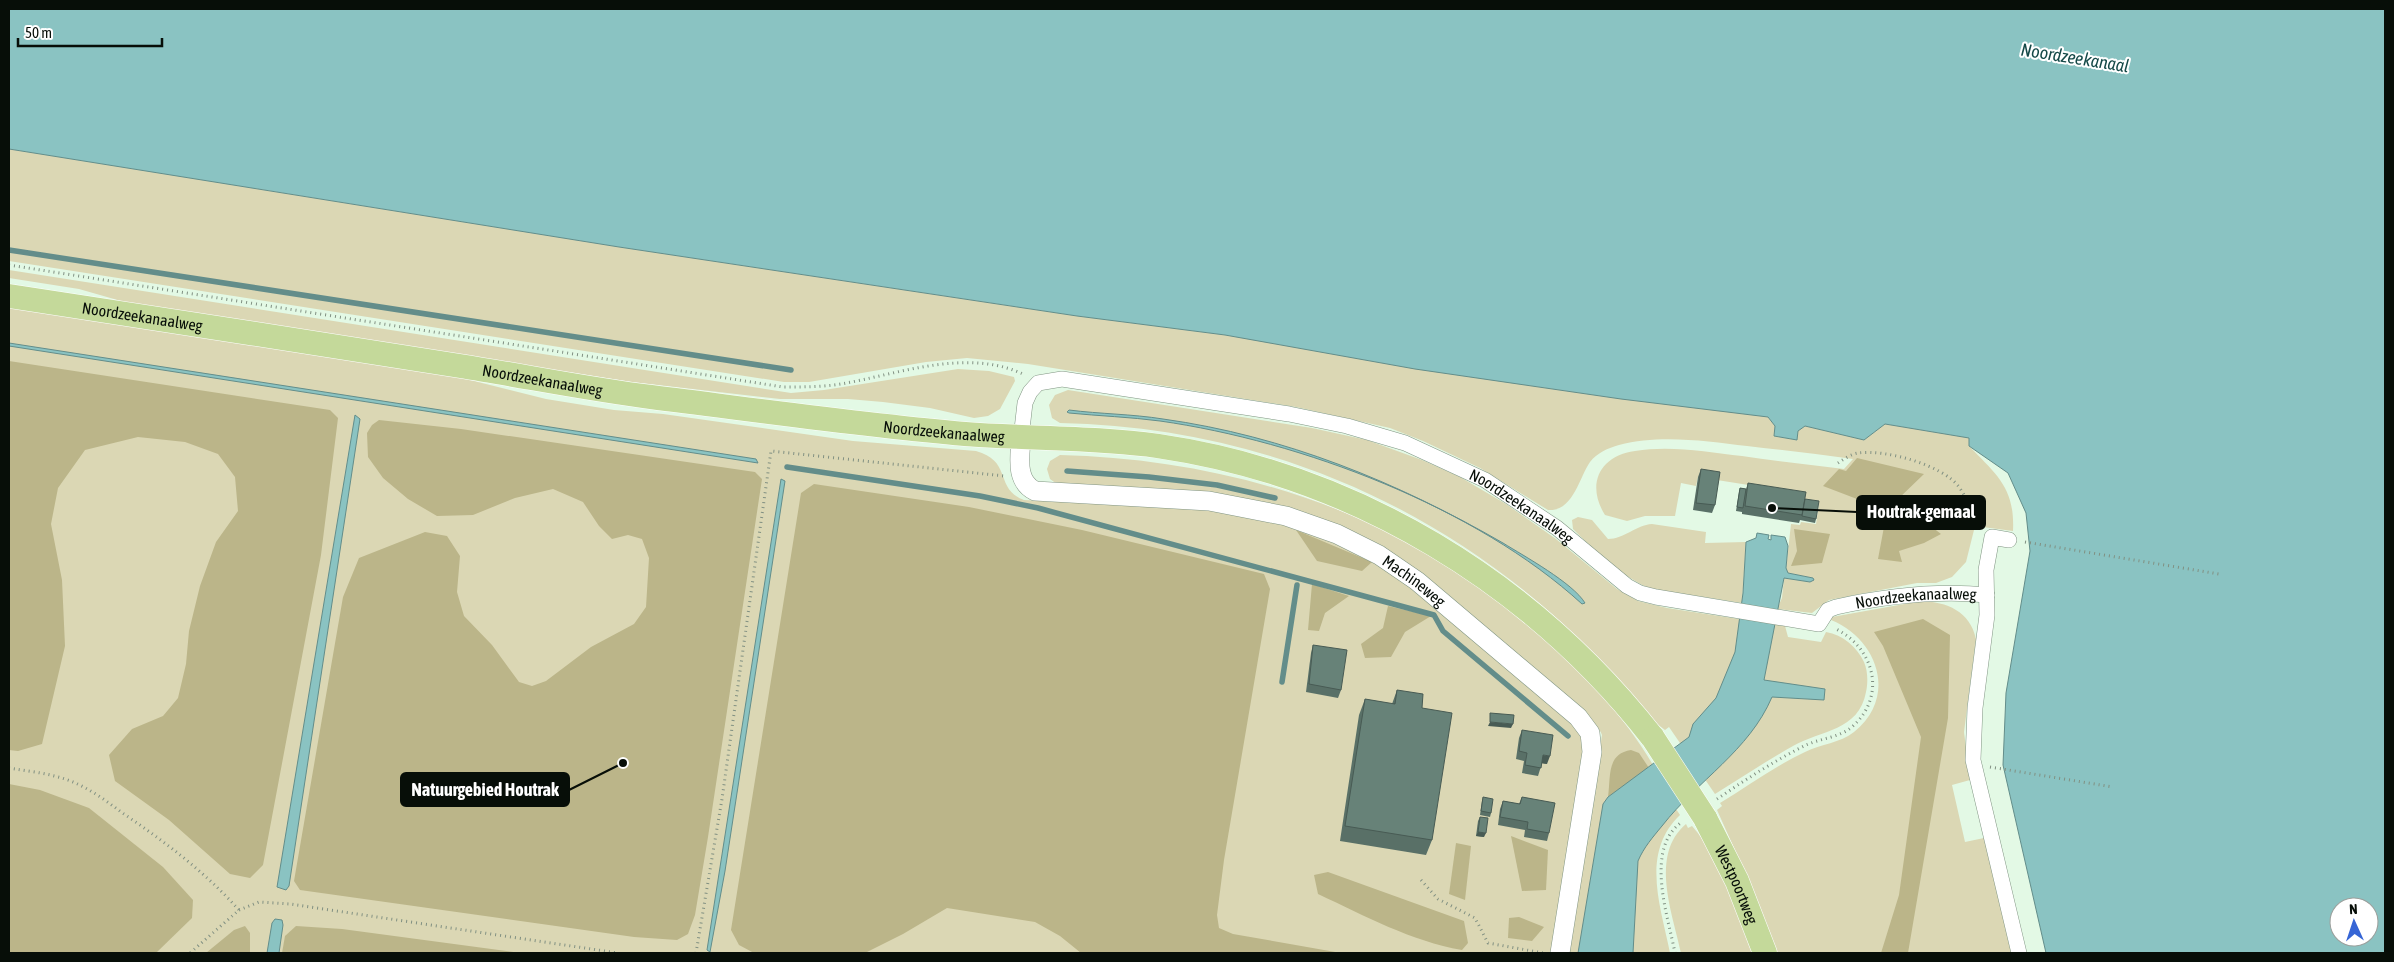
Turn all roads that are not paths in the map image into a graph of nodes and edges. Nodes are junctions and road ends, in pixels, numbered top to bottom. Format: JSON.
{"nodes":[{"id":1,"x":9,"y":296,"type":"edge"},
{"id":2,"x":1021,"y":438,"type":"junction"},
{"id":3,"x":2009,"y":540,"type":"road end"},
{"id":4,"x":1987,"y":595,"type":"junction"},
{"id":5,"x":1560,"y":953,"type":"edge"},
{"id":6,"x":1764,"y":953,"type":"edge"},
{"id":7,"x":2019,"y":953,"type":"edge"}],
"edges":[{"from":1,"to":2,"type":"main road","name":"Noordzeekanaalweg"},
{"from":2,"to":4,"type":"street","name":"Noordzeekanaalweg"},
{"from":2,"to":5,"type":"street","name":"Machineweg"},
{"from":2,"to":6,"type":"main road","name":"Westpoortweg","bridge":true},
{"from":3,"to":4,"type":"street","name":"Noordzeekanaalweg"},
{"from":4,"to":7,"type":"street","name":"Noordzeekanaalweg"}]}
